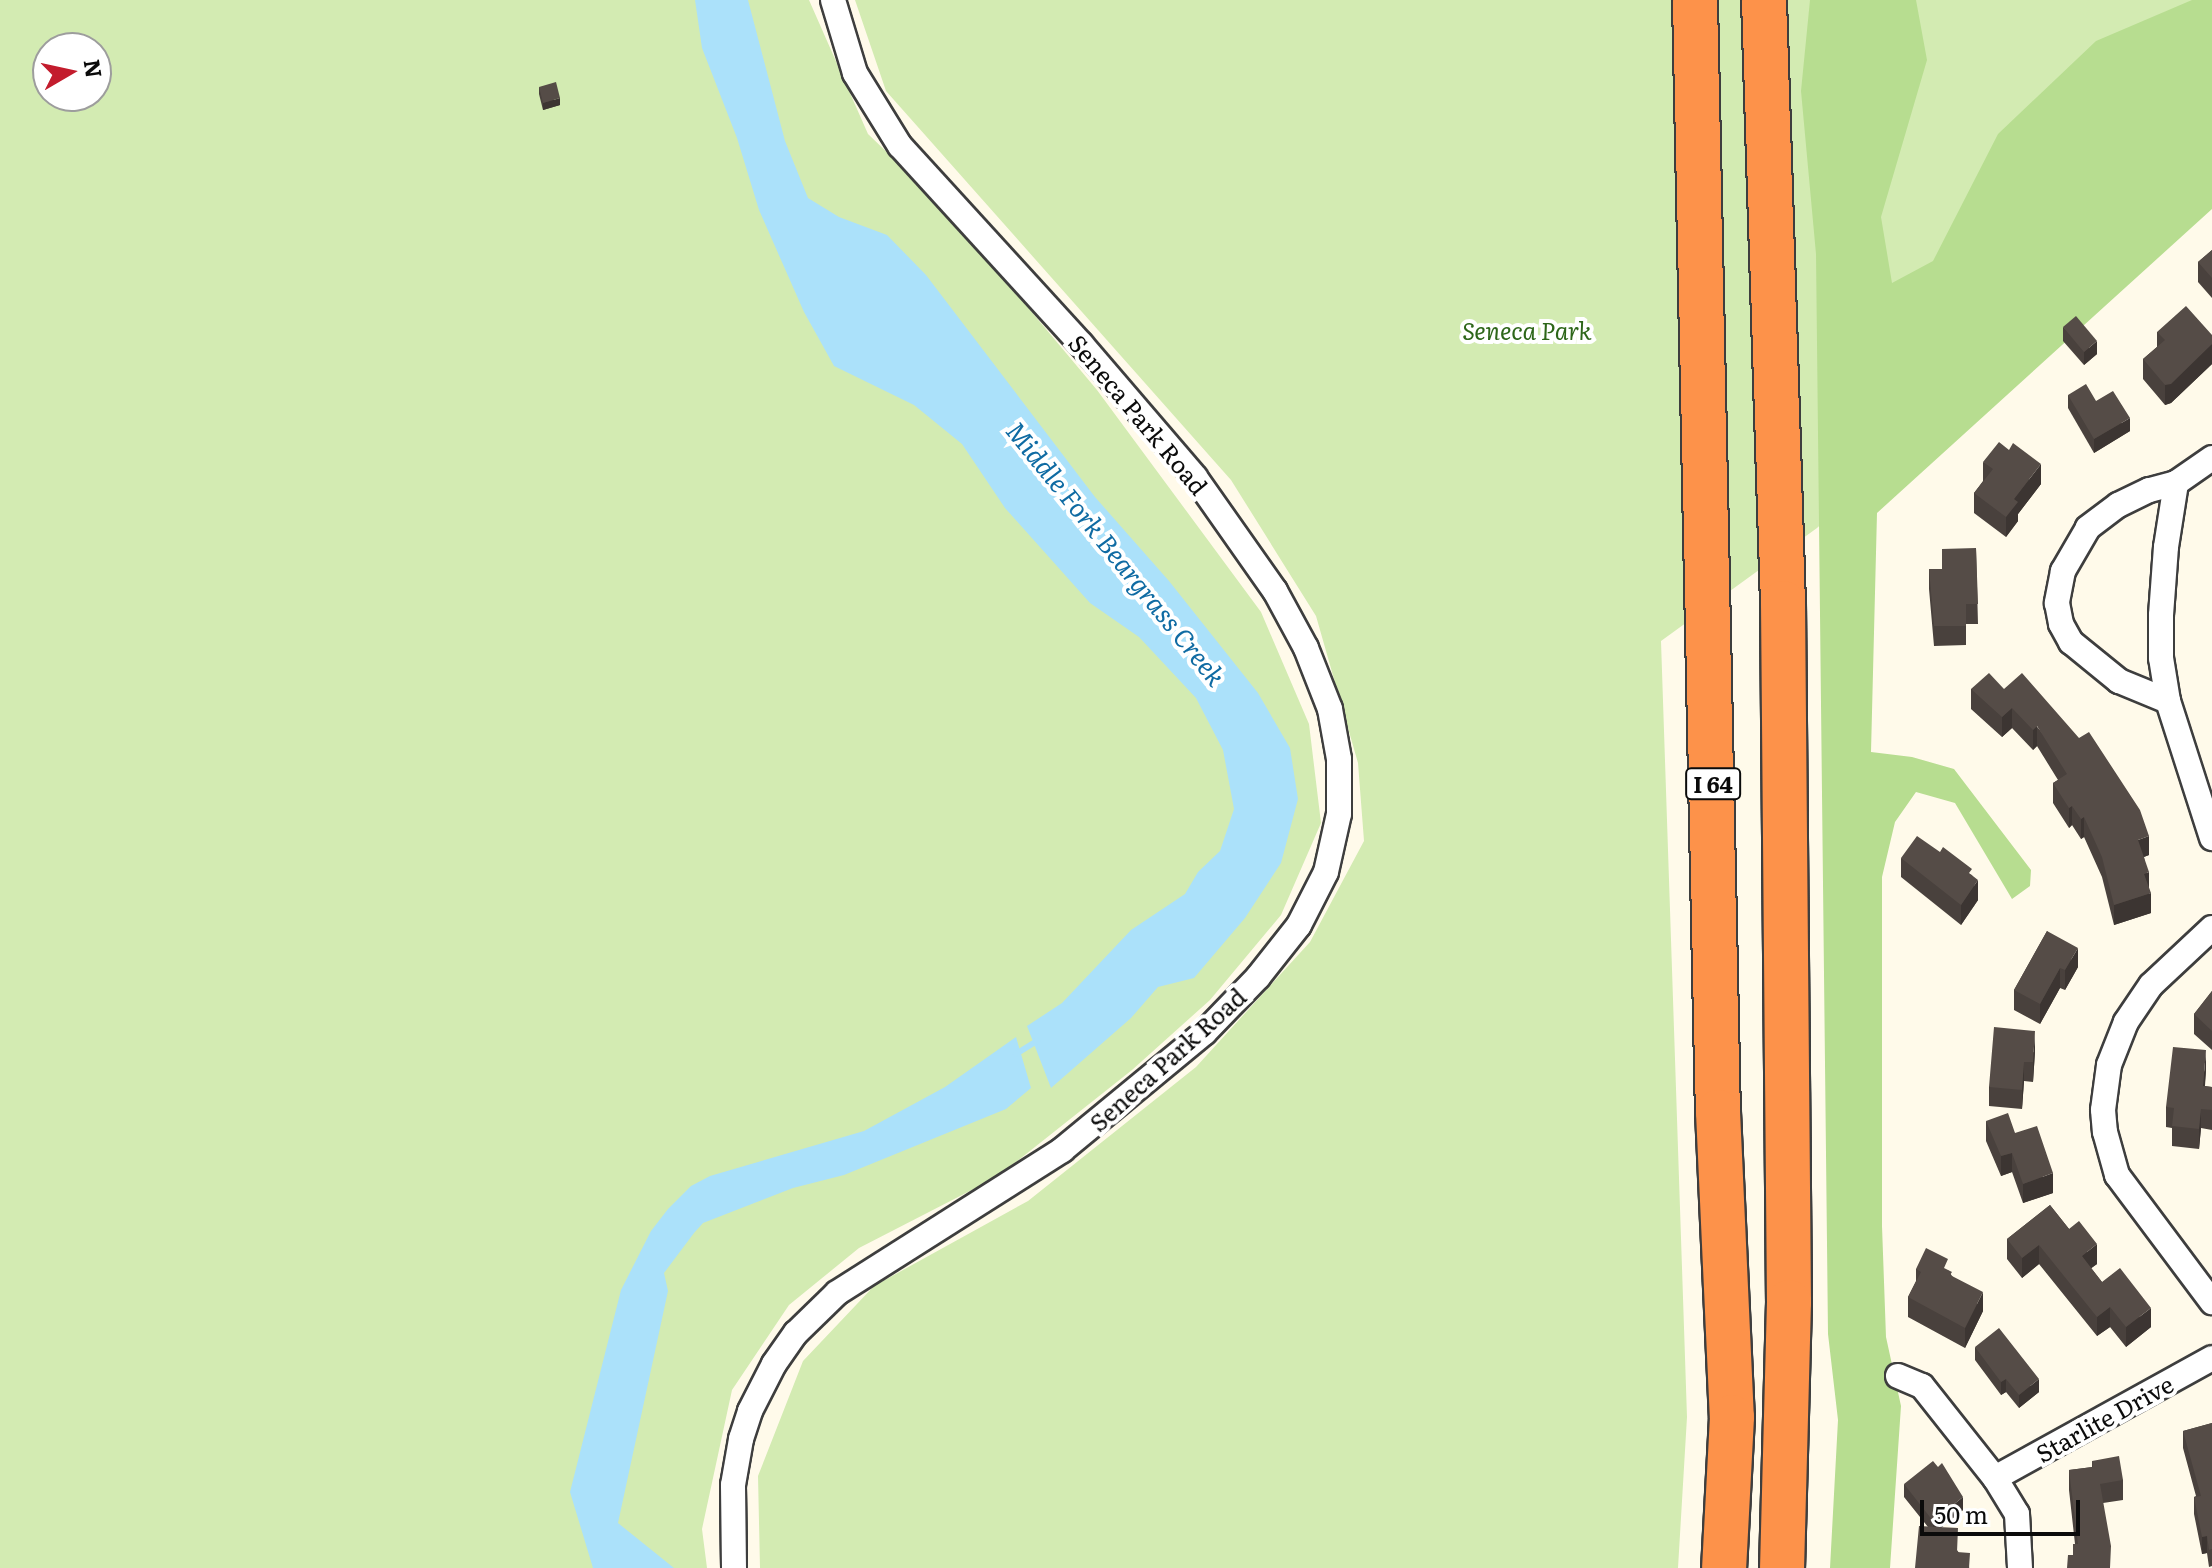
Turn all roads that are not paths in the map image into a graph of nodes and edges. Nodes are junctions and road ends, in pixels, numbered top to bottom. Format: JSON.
{"nodes":[{"id":1,"x":833,"y":0,"type":"edge"},
{"id":2,"x":1695,"y":0,"type":"edge"},
{"id":3,"x":1764,"y":0,"type":"edge"},
{"id":4,"x":2212,"y":458,"type":"edge"},
{"id":5,"x":2176,"y":483,"type":"junction"},
{"id":6,"x":2168,"y":701,"type":"junction"},
{"id":7,"x":2212,"y":838,"type":"edge"},
{"id":8,"x":2212,"y":928,"type":"edge"},
{"id":9,"x":2212,"y":1302,"type":"edge"},
{"id":10,"x":2212,"y":1358,"type":"edge"},
{"id":11,"x":1898,"y":1376,"type":"dead end"},
{"id":12,"x":1995,"y":1478,"type":"junction"},
{"id":13,"x":734,"y":1568,"type":"edge"},
{"id":14,"x":1724,"y":1568,"type":"edge"},
{"id":15,"x":1782,"y":1568,"type":"edge"},
{"id":16,"x":2020,"y":1568,"type":"edge"}],
"edges":[{"from":1,"to":13,"type":"street","name":"Seneca Park Road"},
{"from":2,"to":14,"type":"highway","number":"I 64"},
{"from":3,"to":15,"type":"highway"},
{"from":4,"to":5,"type":"street"},
{"from":5,"to":6,"type":"street"},
{"from":5,"to":6,"type":"street"},
{"from":6,"to":7,"type":"street"},
{"from":8,"to":9,"type":"street"},
{"from":10,"to":12,"type":"street","name":"Starlite Drive"},
{"from":11,"to":12,"type":"street"},
{"from":12,"to":16,"type":"street"}]}
